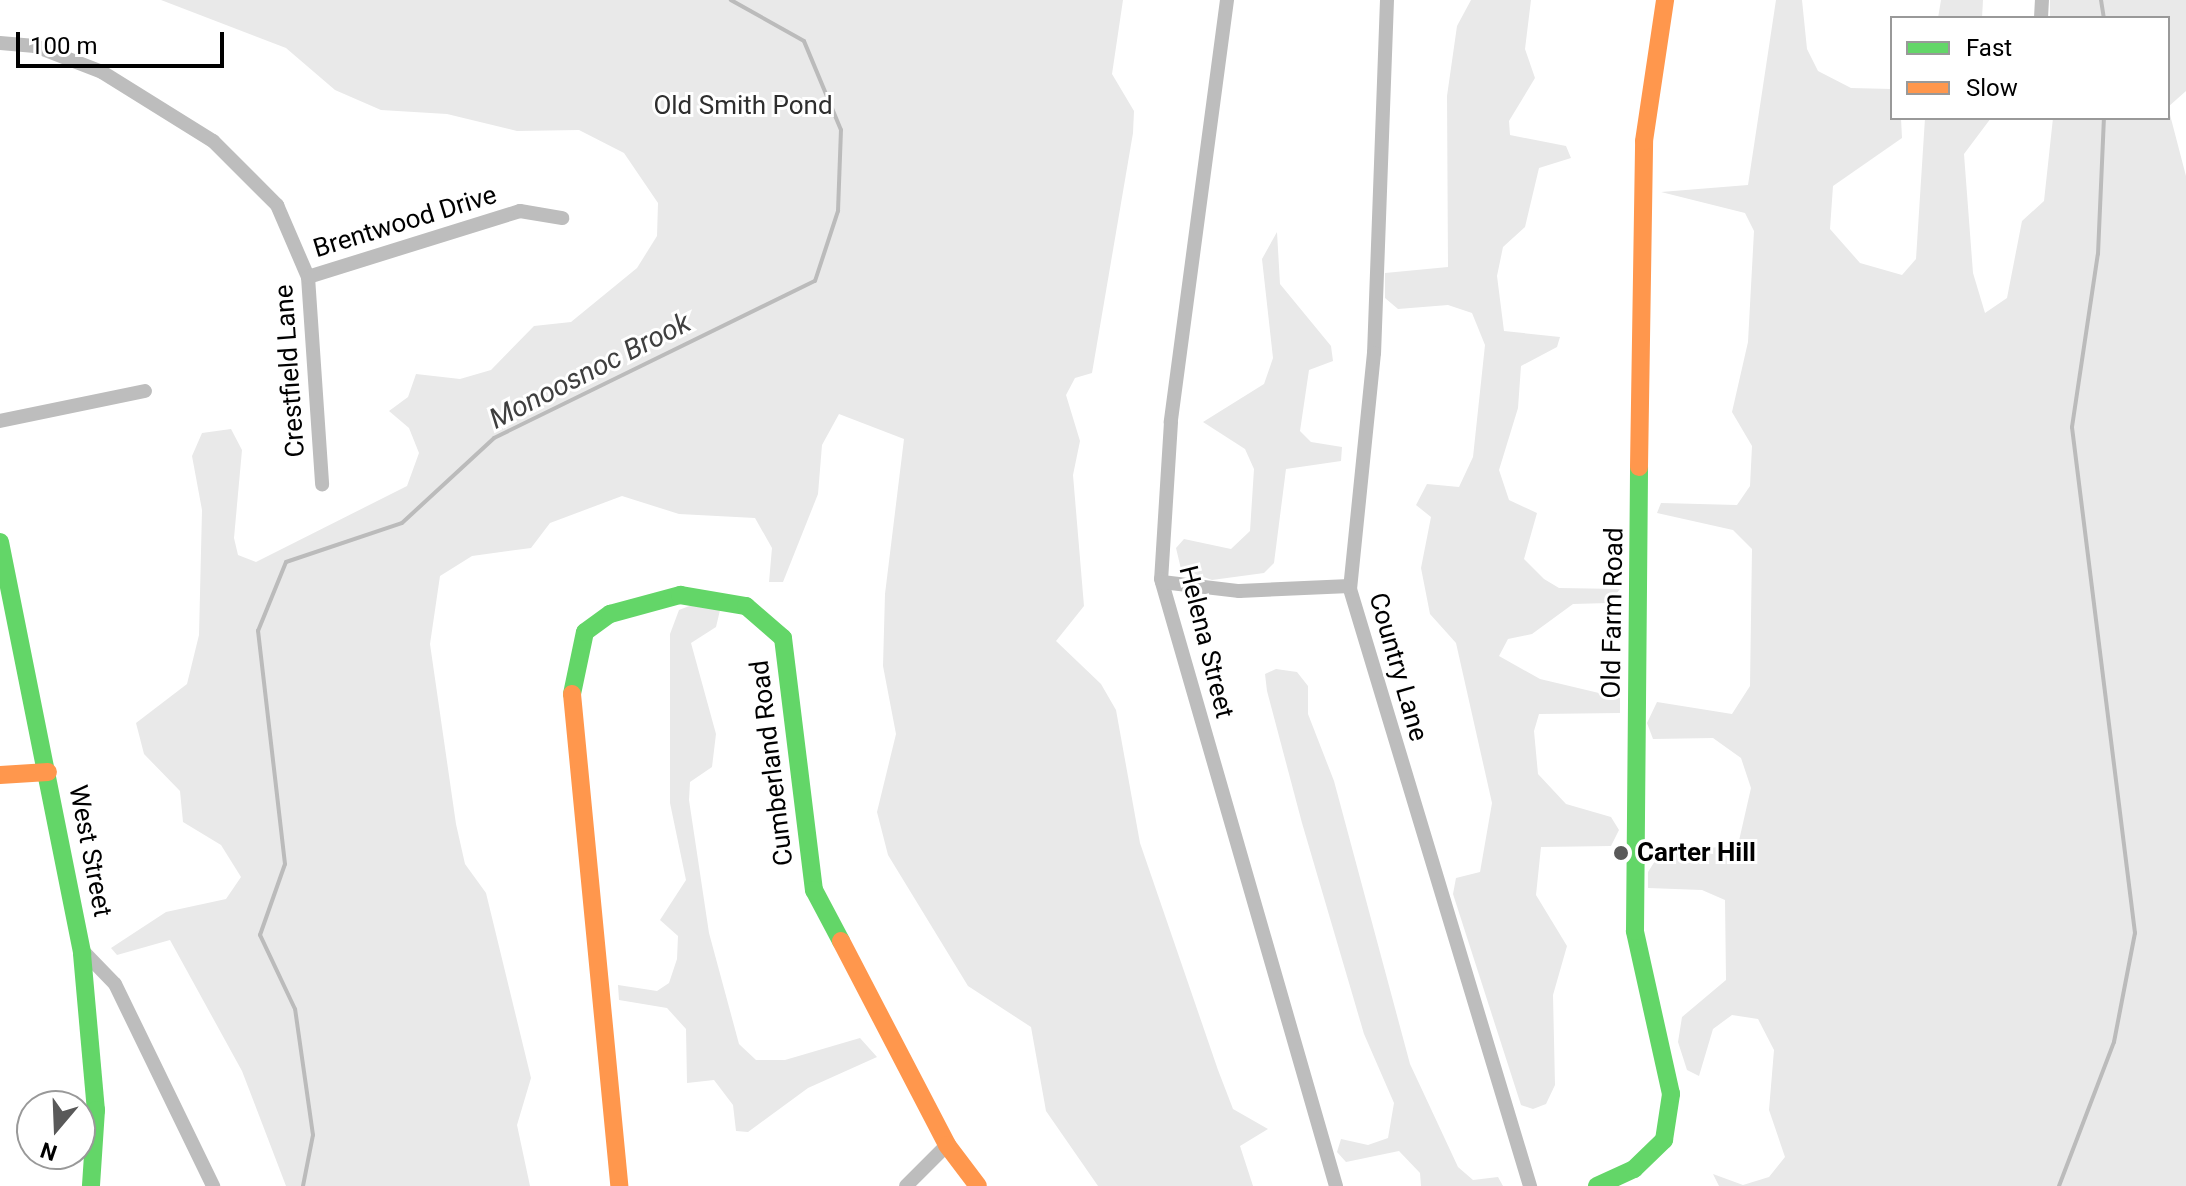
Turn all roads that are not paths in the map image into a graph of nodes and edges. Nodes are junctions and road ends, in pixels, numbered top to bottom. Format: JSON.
{"nodes":[{"id":1,"x":1227,"y":0,"type":"edge"},
{"id":2,"x":1387,"y":0,"type":"edge"},
{"id":3,"x":1665,"y":0,"type":"edge"},
{"id":4,"x":0,"y":43,"type":"edge"},
{"id":5,"x":562,"y":218,"type":"dead end"},
{"id":6,"x":308,"y":277,"type":"junction"},
{"id":7,"x":145,"y":391,"type":"dead end"},
{"id":8,"x":0,"y":421,"type":"edge"},
{"id":9,"x":322,"y":485,"type":"dead end"},
{"id":10,"x":0,"y":542,"type":"edge"},
{"id":11,"x":1162,"y":582,"type":"junction"},
{"id":12,"x":1350,"y":586,"type":"junction"},
{"id":13,"x":48,"y":772,"type":"junction"},
{"id":14,"x":0,"y":775,"type":"edge"},
{"id":15,"x":82,"y":950,"type":"junction"},
{"id":16,"x":947,"y":1145,"type":"junction"},
{"id":17,"x":91,"y":1186,"type":"edge"},
{"id":18,"x":213,"y":1186,"type":"edge"},
{"id":19,"x":619,"y":1186,"type":"edge"},
{"id":20,"x":906,"y":1186,"type":"edge"},
{"id":21,"x":978,"y":1186,"type":"edge"},
{"id":22,"x":1336,"y":1186,"type":"edge"},
{"id":23,"x":1530,"y":1186,"type":"edge"},
{"id":24,"x":1597,"y":1186,"type":"edge"}],
"edges":[{"from":1,"to":11,"type":"street","name":"Helena Street"},
{"from":2,"to":12,"type":"street","name":"Country Lane"},
{"from":3,"to":24,"type":"street","name":"Old Farm Road"},
{"from":4,"to":6,"type":"street","name":"Crestfield Lane"},
{"from":5,"to":6,"type":"street","name":"Brentwood Drive"},
{"from":6,"to":9,"type":"street","name":"Crestfield Lane"},
{"from":7,"to":8,"type":"street"},
{"from":10,"to":13,"type":"street","name":"West Street"},
{"from":11,"to":12,"type":"street"},
{"from":11,"to":22,"type":"street","name":"Helena Street"},
{"from":12,"to":23,"type":"street","name":"Country Lane"},
{"from":13,"to":14,"type":"street"},
{"from":13,"to":15,"type":"street","name":"West Street"},
{"from":15,"to":17,"type":"street"},
{"from":15,"to":18,"type":"street","name":"West Street"},
{"from":16,"to":19,"type":"street","name":"Cumberland Road"},
{"from":16,"to":20,"type":"street"},
{"from":16,"to":21,"type":"street","name":"Cumberland Road"}]}
